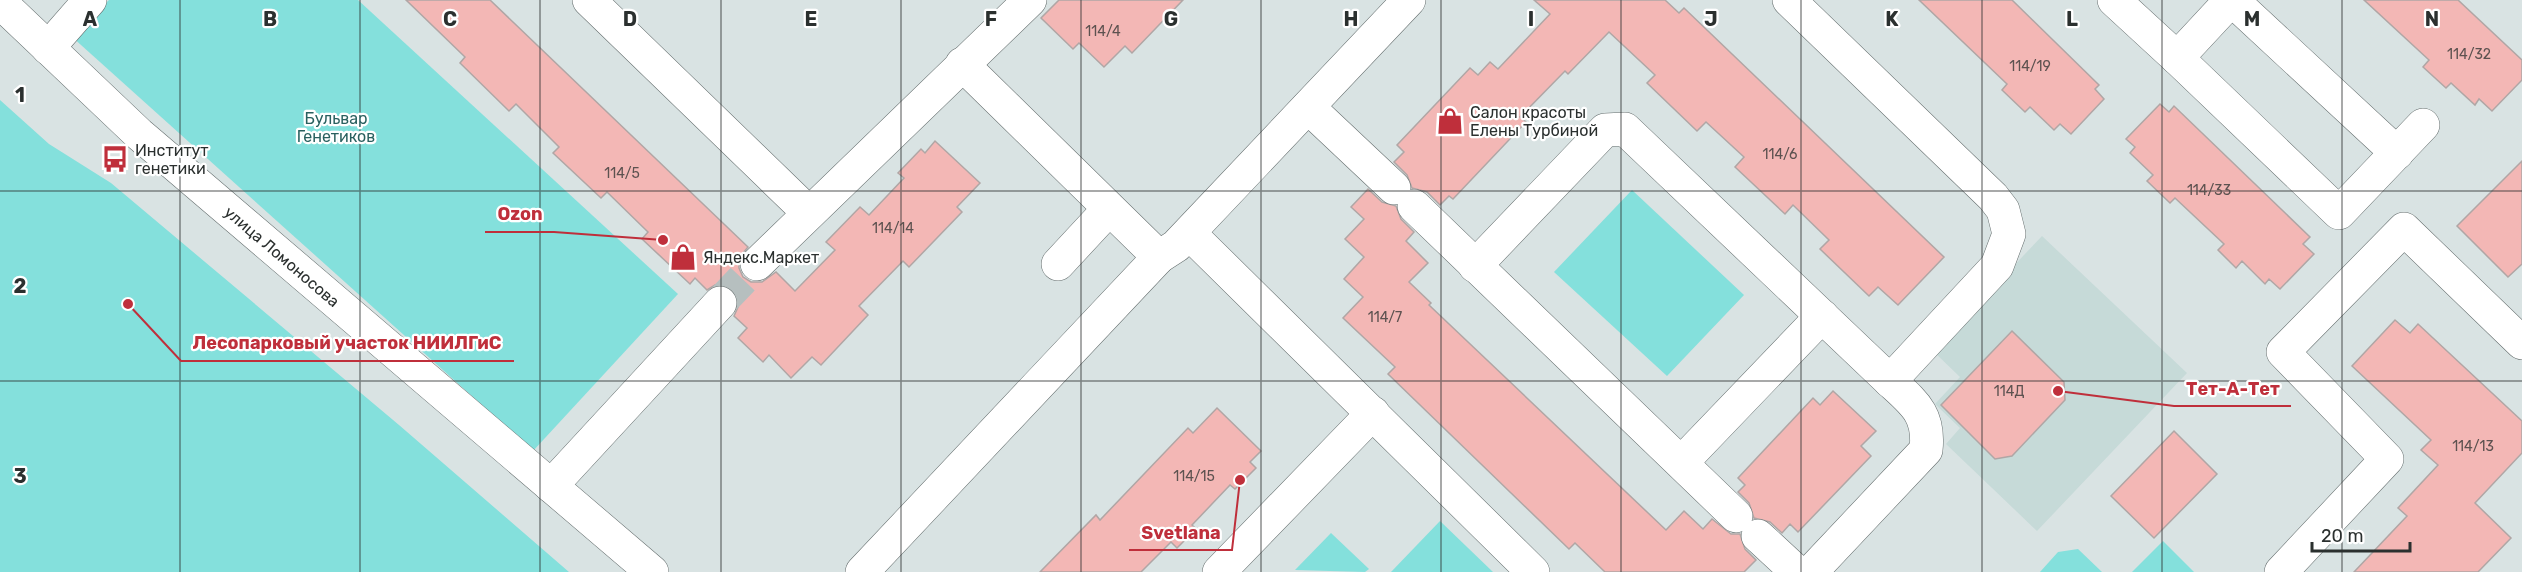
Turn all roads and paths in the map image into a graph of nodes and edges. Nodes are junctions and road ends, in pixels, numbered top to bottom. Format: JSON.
{"nodes":[{"id":1,"x":90,"y":0,"type":"edge"},
{"id":2,"x":589,"y":0,"type":"edge"},
{"id":3,"x":1029,"y":0,"type":"edge"},
{"id":4,"x":1409,"y":0,"type":"edge"},
{"id":5,"x":1789,"y":0,"type":"edge"},
{"id":6,"x":2114,"y":0,"type":"edge"},
{"id":7,"x":2231,"y":0,"type":"edge"},
{"id":8,"x":0,"y":2,"type":"edge"},
{"id":9,"x":48,"y":48,"type":"junction"},
{"id":10,"x":2177,"y":58,"type":"junction"},
{"id":11,"x":962,"y":64,"type":"junction"},
{"id":12,"x":1308,"y":107,"type":"junction"},
{"id":13,"x":2423,"y":125,"type":"dead end"},
{"id":14,"x":2397,"y":153,"type":"junction"},
{"id":15,"x":1109,"y":209,"type":"junction"},
{"id":16,"x":808,"y":212,"type":"junction"},
{"id":17,"x":1189,"y":233,"type":"junction"},
{"id":18,"x":1159,"y":257,"type":"junction"},
{"id":19,"x":757,"y":264,"type":"tunnel mouth"},
{"id":20,"x":1058,"y":264,"type":"dead end"},
{"id":21,"x":1475,"y":266,"type":"junction"},
{"id":22,"x":720,"y":303,"type":"tunnel mouth"},
{"id":23,"x":1822,"y":316,"type":"junction"},
{"id":24,"x":2522,"y":343,"type":"edge"},
{"id":25,"x":1890,"y":381,"type":"junction"},
{"id":26,"x":1373,"y":413,"type":"junction"},
{"id":27,"x":1682,"y":462,"type":"junction"},
{"id":28,"x":551,"y":486,"type":"junction"},
{"id":29,"x":652,"y":572,"type":"edge"},
{"id":30,"x":862,"y":572,"type":"edge"},
{"id":31,"x":1218,"y":572,"type":"edge"},
{"id":32,"x":1533,"y":572,"type":"edge"},
{"id":33,"x":1797,"y":572,"type":"edge"},
{"id":34,"x":1811,"y":572,"type":"edge"},
{"id":35,"x":2281,"y":572,"type":"edge"}],
"edges":[{"from":1,"to":9,"type":"main road"},
{"from":2,"to":16,"type":"main road"},
{"from":3,"to":11,"type":"main road"},
{"from":4,"to":12,"type":"main road"},
{"from":5,"to":25,"type":"main road"},
{"from":6,"to":10,"type":"main road"},
{"from":7,"to":10,"type":"main road"},
{"from":7,"to":14,"type":"main road"},
{"from":8,"to":9,"type":"main road","name":"улица Ломоносова"},
{"from":9,"to":28,"type":"main road","name":"улица Ломоносова"},
{"from":10,"to":14,"type":"main road"},
{"from":11,"to":15,"type":"main road"},
{"from":11,"to":16,"type":"main road"},
{"from":12,"to":17,"type":"main road"},
{"from":12,"to":21,"type":"main road"},
{"from":13,"to":14,"type":"main road"},
{"from":15,"to":18,"type":"main road"},
{"from":15,"to":20,"type":"main road"},
{"from":16,"to":19,"type":"main road"},
{"from":17,"to":18,"type":"main road"},
{"from":17,"to":26,"type":"main road"},
{"from":18,"to":30,"type":"main road"},
{"from":21,"to":23,"type":"main road"},
{"from":21,"to":27,"type":"main road"},
{"from":22,"to":28,"type":"main road"},
{"from":23,"to":25,"type":"main road"},
{"from":23,"to":27,"type":"main road"},
{"from":24,"to":35,"type":"main road"},
{"from":25,"to":34,"type":"main road"},
{"from":26,"to":31,"type":"main road"},
{"from":26,"to":32,"type":"main road"},
{"from":27,"to":33,"type":"main road"},
{"from":28,"to":29,"type":"main road","name":"улица Ломоносова"}]}
